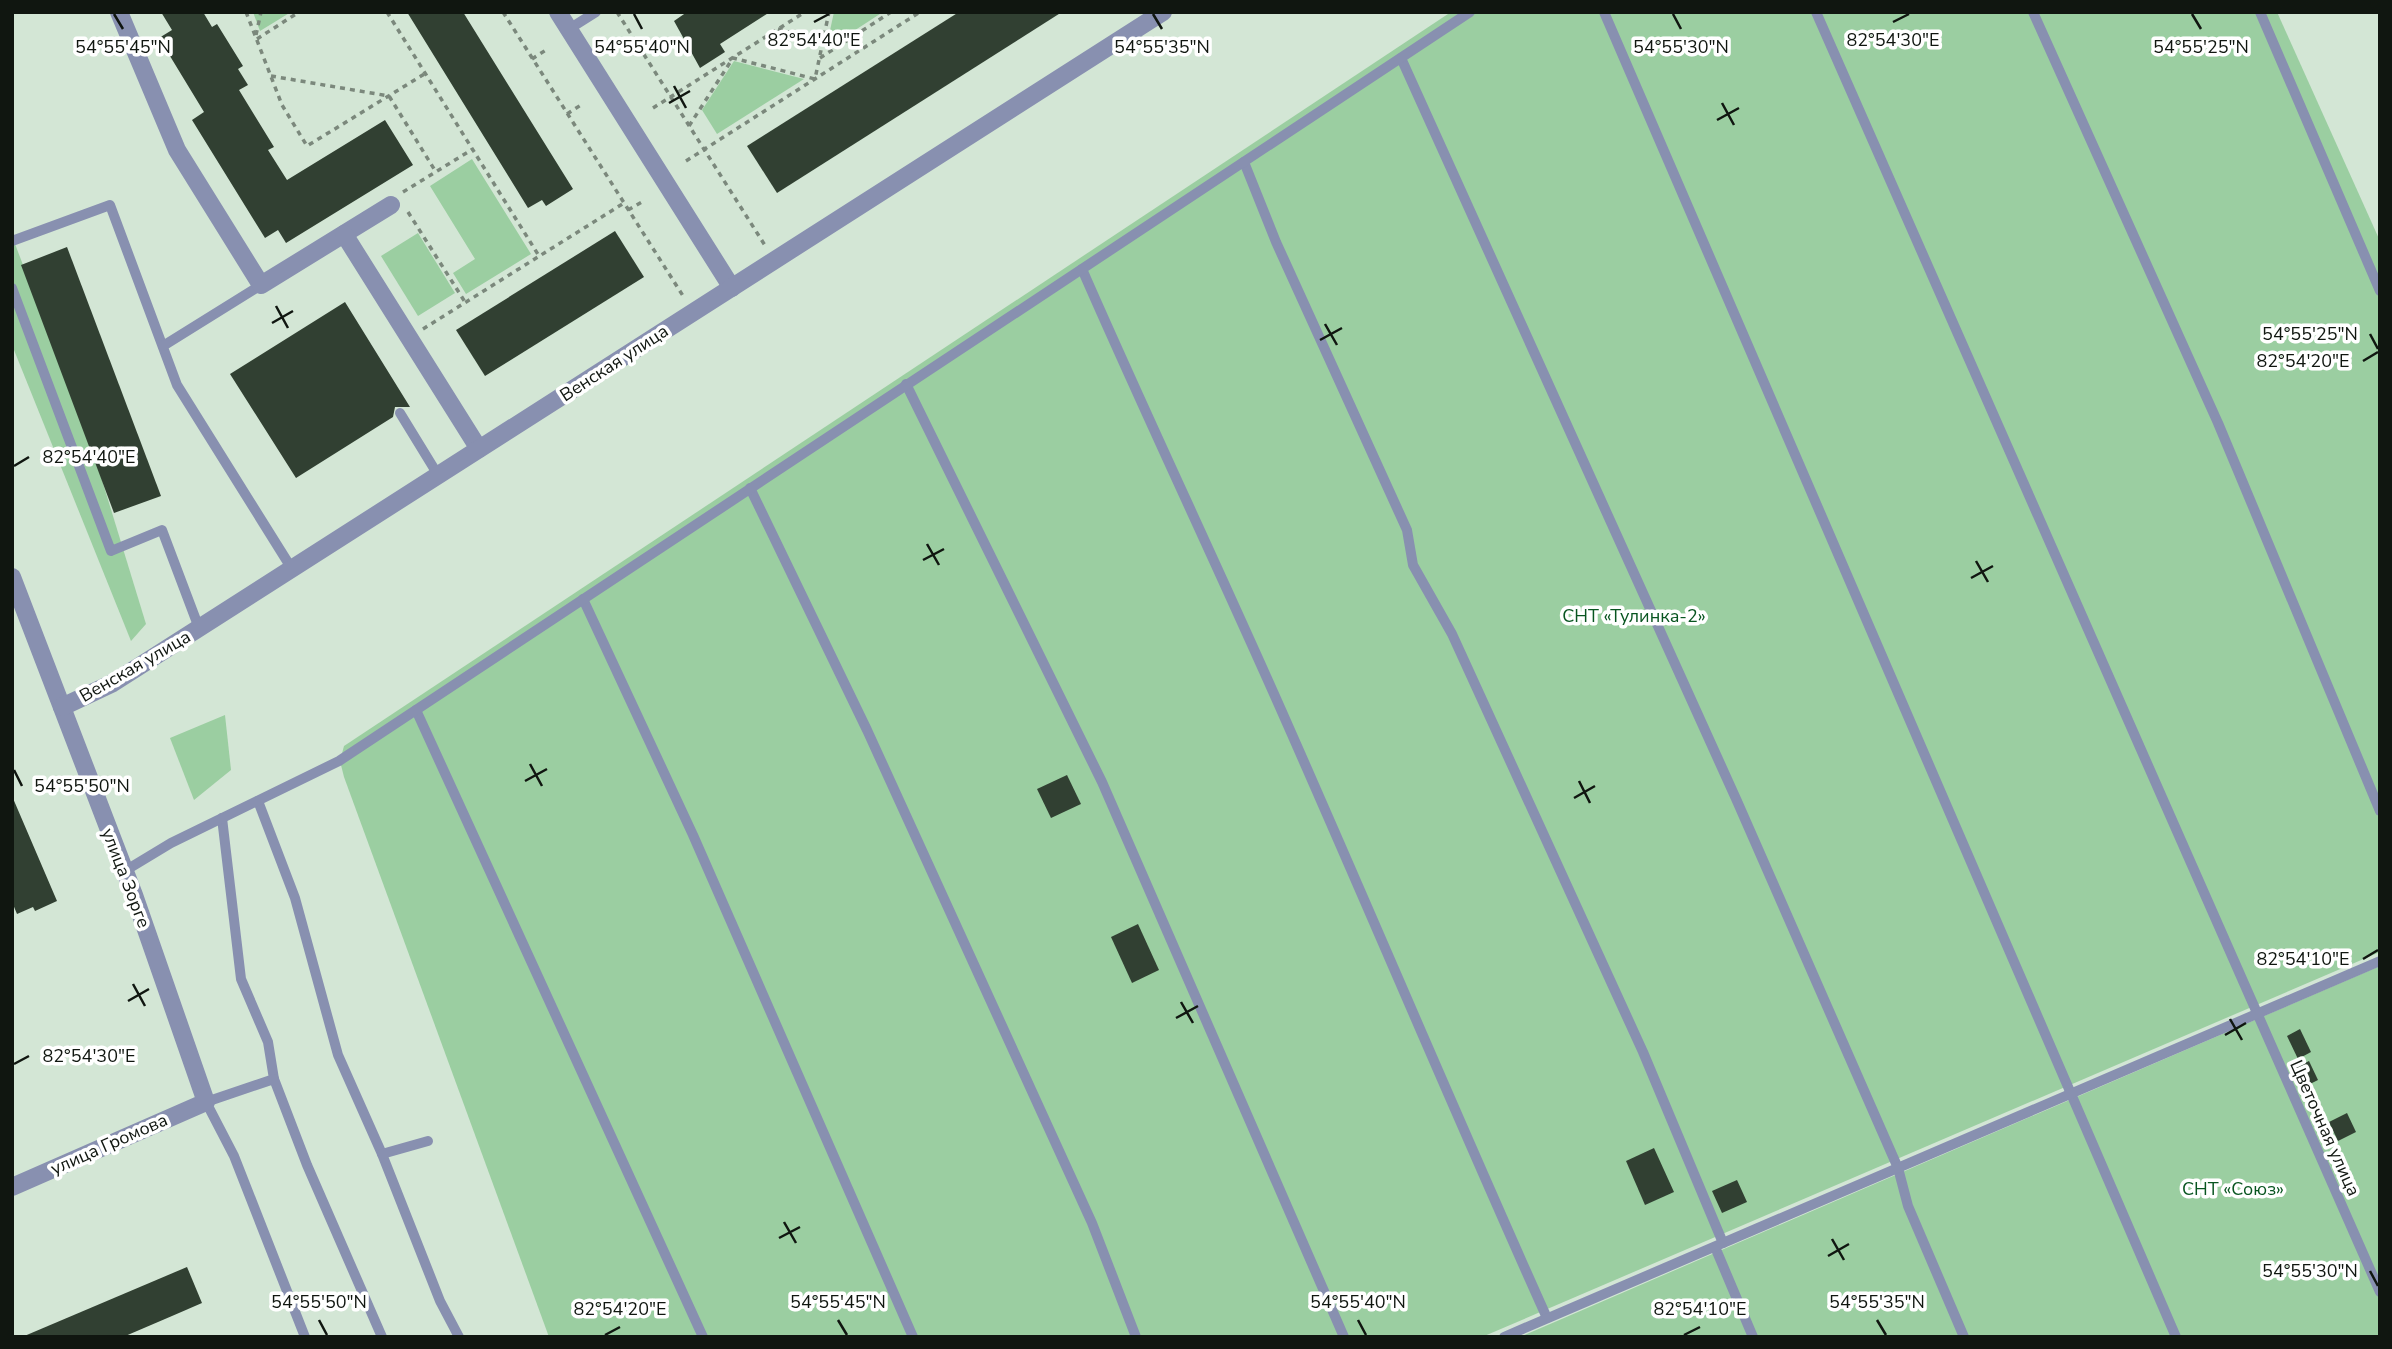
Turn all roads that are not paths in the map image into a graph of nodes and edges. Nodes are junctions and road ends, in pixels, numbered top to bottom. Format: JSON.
{"nodes":[{"id":1,"x":119,"y":12,"type":"edge"},
{"id":2,"x":558,"y":12,"type":"edge"},
{"id":3,"x":596,"y":12,"type":"edge"},
{"id":4,"x":1163,"y":12,"type":"edge"},
{"id":5,"x":1470,"y":12,"type":"edge"},
{"id":6,"x":1604,"y":12,"type":"edge"},
{"id":7,"x":1816,"y":12,"type":"edge"},
{"id":8,"x":2033,"y":12,"type":"edge"},
{"id":9,"x":2260,"y":12,"type":"edge"},
{"id":10,"x":569,"y":29,"type":"junction"},
{"id":11,"x":1401,"y":58,"type":"junction"},
{"id":12,"x":1244,"y":162,"type":"junction"},
{"id":13,"x":394,"y":200,"type":"road end"},
{"id":14,"x":344,"y":234,"type":"junction"},
{"id":15,"x":12,"y":241,"type":"edge"},
{"id":16,"x":1082,"y":269,"type":"junction"},
{"id":17,"x":261,"y":285,"type":"junction"},
{"id":18,"x":12,"y":288,"type":"edge"},
{"id":19,"x":732,"y":288,"type":"junction"},
{"id":20,"x":2380,"y":291,"type":"edge"},
{"id":21,"x":163,"y":346,"type":"junction"},
{"id":22,"x":906,"y":384,"type":"junction"},
{"id":23,"x":400,"y":414,"type":"dead end"},
{"id":24,"x":479,"y":449,"type":"junction"},
{"id":25,"x":438,"y":475,"type":"junction"},
{"id":26,"x":750,"y":488,"type":"junction"},
{"id":27,"x":292,"y":569,"type":"junction"},
{"id":28,"x":12,"y":577,"type":"edge"},
{"id":29,"x":583,"y":599,"type":"junction"},
{"id":30,"x":199,"y":628,"type":"junction"},
{"id":31,"x":62,"y":707,"type":"junction"},
{"id":32,"x":416,"y":710,"type":"junction"},
{"id":33,"x":258,"y":801,"type":"junction"},
{"id":34,"x":2380,"y":811,"type":"edge"},
{"id":35,"x":222,"y":818,"type":"junction"},
{"id":36,"x":123,"y":872,"type":"junction"},
{"id":37,"x":2380,"y":961,"type":"edge"},
{"id":38,"x":2255,"y":1016,"type":"junction"},
{"id":39,"x":274,"y":1079,"type":"junction"},
{"id":40,"x":2073,"y":1093,"type":"junction"},
{"id":41,"x":206,"y":1102,"type":"junction"},
{"id":42,"x":428,"y":1141,"type":"dead end"},
{"id":43,"x":382,"y":1154,"type":"junction"},
{"id":44,"x":1898,"y":1168,"type":"junction"},
{"id":45,"x":12,"y":1186,"type":"edge"},
{"id":46,"x":1719,"y":1245,"type":"junction"},
{"id":47,"x":2380,"y":1292,"type":"edge"},
{"id":48,"x":1547,"y":1318,"type":"junction"},
{"id":49,"x":1531,"y":1332,"type":"edge"},
{"id":50,"x":305,"y":1337,"type":"edge"},
{"id":51,"x":382,"y":1337,"type":"edge"},
{"id":52,"x":460,"y":1337,"type":"edge"},
{"id":53,"x":704,"y":1337,"type":"edge"},
{"id":54,"x":913,"y":1337,"type":"edge"},
{"id":55,"x":1136,"y":1337,"type":"edge"},
{"id":56,"x":1344,"y":1337,"type":"edge"},
{"id":57,"x":1504,"y":1337,"type":"edge"},
{"id":58,"x":1754,"y":1337,"type":"edge"},
{"id":59,"x":1964,"y":1337,"type":"edge"},
{"id":60,"x":2176,"y":1337,"type":"edge"}],
"edges":[{"from":1,"to":17,"type":"street"},
{"from":2,"to":10,"type":"street"},
{"from":3,"to":10,"type":"lane"},
{"from":4,"to":19,"type":"street","name":"Венская улица"},
{"from":5,"to":11,"type":"lane"},
{"from":6,"to":40,"type":"lane"},
{"from":7,"to":38,"type":"lane","name":"Цветочная улица"},
{"from":8,"to":34,"type":"lane"},
{"from":9,"to":20,"type":"lane"},
{"from":10,"to":19,"type":"street"},
{"from":11,"to":12,"type":"lane"},
{"from":11,"to":44,"type":"lane"},
{"from":12,"to":16,"type":"lane"},
{"from":12,"to":46,"type":"lane"},
{"from":13,"to":14,"type":"street"},
{"from":14,"to":17,"type":"street"},
{"from":14,"to":24,"type":"street"},
{"from":15,"to":21,"type":"lane"},
{"from":16,"to":22,"type":"lane"},
{"from":16,"to":48,"type":"lane"},
{"from":17,"to":21,"type":"lane"},
{"from":18,"to":30,"type":"lane"},
{"from":19,"to":24,"type":"street","name":"Венская улица"},
{"from":21,"to":27,"type":"lane"},
{"from":22,"to":26,"type":"lane"},
{"from":22,"to":56,"type":"lane"},
{"from":23,"to":25,"type":"lane"},
{"from":24,"to":25,"type":"street","name":"Венская улица"},
{"from":25,"to":27,"type":"street","name":"Венская улица"},
{"from":26,"to":29,"type":"lane"},
{"from":26,"to":55,"type":"lane"},
{"from":27,"to":30,"type":"street","name":"Венская улица"},
{"from":28,"to":31,"type":"street","name":"улица Зорге"},
{"from":29,"to":32,"type":"lane"},
{"from":29,"to":54,"type":"lane"},
{"from":30,"to":31,"type":"street","name":"Венская улица"},
{"from":31,"to":36,"type":"street","name":"улица Зорге"},
{"from":32,"to":33,"type":"lane"},
{"from":32,"to":53,"type":"lane"},
{"from":33,"to":35,"type":"lane"},
{"from":33,"to":43,"type":"lane"},
{"from":35,"to":36,"type":"lane"},
{"from":35,"to":39,"type":"lane"},
{"from":36,"to":41,"type":"street","name":"улица Зорге"},
{"from":37,"to":38,"type":"lane"},
{"from":38,"to":40,"type":"lane"},
{"from":38,"to":47,"type":"lane","name":"Цветочная улица"},
{"from":39,"to":41,"type":"lane"},
{"from":39,"to":51,"type":"lane"},
{"from":40,"to":44,"type":"lane"},
{"from":40,"to":60,"type":"lane"},
{"from":41,"to":45,"type":"street","name":"улица Громова"},
{"from":41,"to":50,"type":"lane"},
{"from":42,"to":43,"type":"lane"},
{"from":43,"to":52,"type":"lane"},
{"from":44,"to":46,"type":"lane"},
{"from":44,"to":59,"type":"lane"},
{"from":46,"to":48,"type":"lane"},
{"from":46,"to":58,"type":"lane"},
{"from":48,"to":49,"type":"lane"},
{"from":49,"to":57,"type":"lane"}]}
